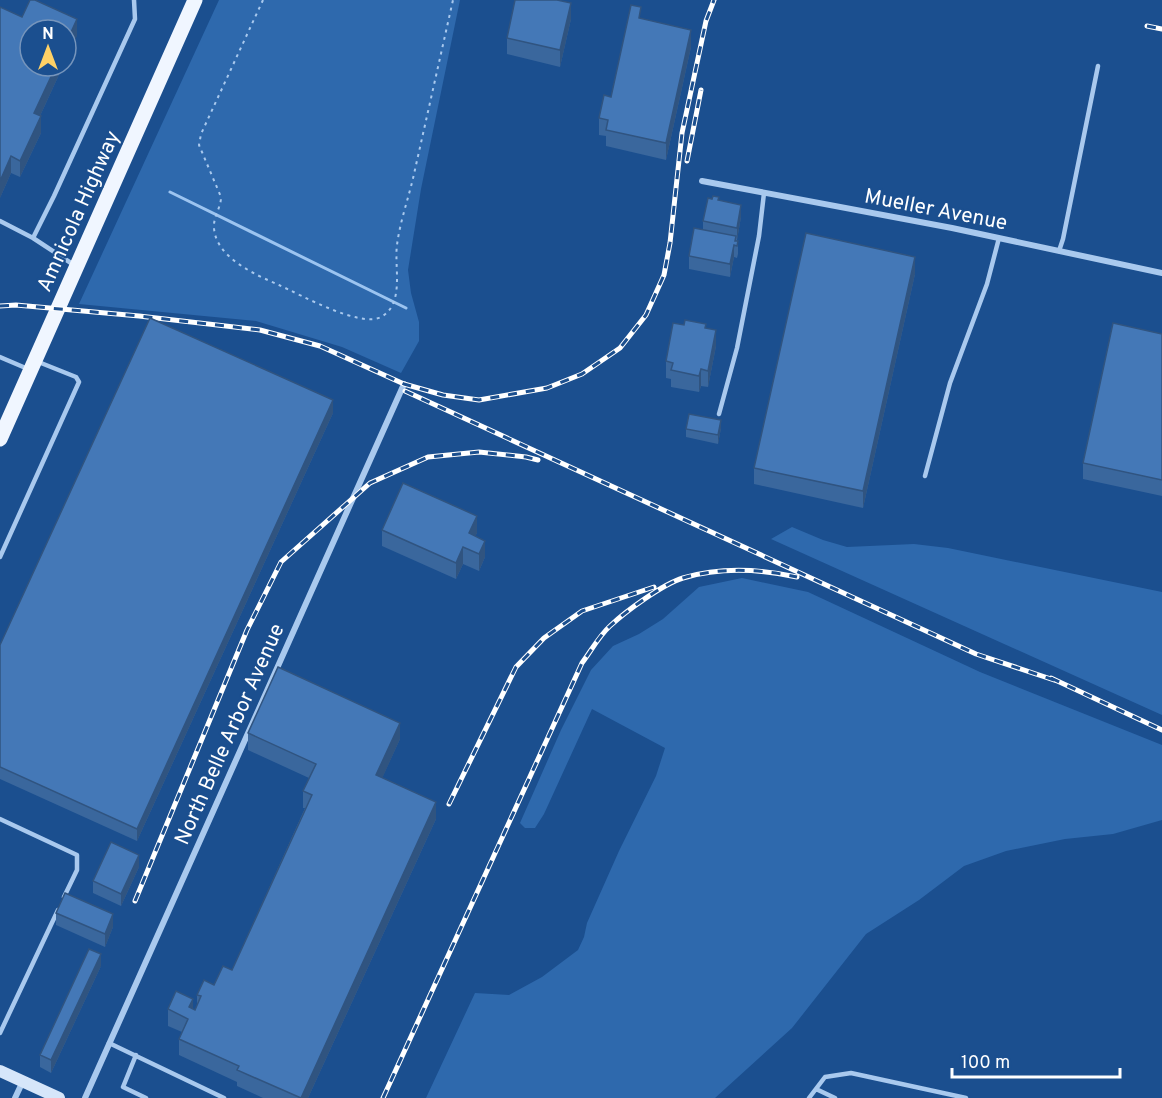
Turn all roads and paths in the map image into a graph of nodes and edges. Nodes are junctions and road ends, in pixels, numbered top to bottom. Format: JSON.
{"nodes":[{"id":1,"x":134,"y":0,"type":"edge"},
{"id":2,"x":195,"y":0,"type":"edge"},
{"id":3,"x":263,"y":0,"type":"edge"},
{"id":4,"x":453,"y":0,"type":"edge"},
{"id":5,"x":1098,"y":66,"type":"dead end"},
{"id":6,"x":702,"y":181,"type":"dead end"},
{"id":7,"x":764,"y":193,"type":"junction"},
{"id":8,"x":0,"y":221,"type":"edge"},
{"id":9,"x":33,"y":238,"type":"junction"},
{"id":10,"x":999,"y":238,"type":"junction"},
{"id":11,"x":1059,"y":251,"type":"junction"},
{"id":12,"x":76,"y":267,"type":"junction"},
{"id":13,"x":1162,"y":273,"type":"edge"},
{"id":14,"x":0,"y":357,"type":"edge"},
{"id":15,"x":33,"y":365,"type":"junction"},
{"id":16,"x":404,"y":384,"type":"dead end"},
{"id":17,"x":719,"y":414,"type":"dead end"},
{"id":18,"x":0,"y":439,"type":"edge"},
{"id":19,"x":925,"y":476,"type":"dead end"},
{"id":20,"x":0,"y":556,"type":"edge"},
{"id":21,"x":0,"y":819,"type":"edge"},
{"id":22,"x":0,"y":1033,"type":"edge"},
{"id":23,"x":110,"y":1043,"type":"junction"},
{"id":24,"x":136,"y":1055,"type":"junction"},
{"id":25,"x":0,"y":1071,"type":"edge"},
{"id":26,"x":23,"y":1081,"type":"junction"},
{"id":27,"x":816,"y":1089,"type":"junction"},
{"id":28,"x":15,"y":1098,"type":"edge"},
{"id":29,"x":59,"y":1098,"type":"edge"},
{"id":30,"x":85,"y":1098,"type":"edge"},
{"id":31,"x":146,"y":1098,"type":"edge"},
{"id":32,"x":224,"y":1098,"type":"edge"},
{"id":33,"x":809,"y":1098,"type":"edge"},
{"id":34,"x":835,"y":1098,"type":"edge"},
{"id":35,"x":966,"y":1098,"type":"edge"}],
"edges":[{"from":1,"to":9,"type":"lane"},
{"from":2,"to":12,"type":"main road","name":"Amnicola Highway"},
{"from":3,"to":4,"type":"path"},
{"from":5,"to":11,"type":"lane"},
{"from":6,"to":7,"type":"street","name":"Mueller Avenue"},
{"from":7,"to":10,"type":"street","name":"Mueller Avenue"},
{"from":7,"to":17,"type":"lane"},
{"from":8,"to":9,"type":"lane"},
{"from":9,"to":12,"type":"lane"},
{"from":10,"to":11,"type":"street","name":"Mueller Avenue"},
{"from":10,"to":19,"type":"lane"},
{"from":11,"to":13,"type":"street","name":"Mueller Avenue"},
{"from":12,"to":15,"type":"main road","name":"Amnicola Highway"},
{"from":14,"to":15,"type":"lane"},
{"from":15,"to":18,"type":"main road","name":"Amnicola Highway"},
{"from":15,"to":20,"type":"lane"},
{"from":16,"to":23,"type":"street","name":"North Belle Arbor Avenue"},
{"from":21,"to":22,"type":"lane"},
{"from":23,"to":24,"type":"lane"},
{"from":23,"to":30,"type":"street","name":"North Belle Arbor Avenue"},
{"from":24,"to":31,"type":"lane"},
{"from":24,"to":32,"type":"lane"},
{"from":25,"to":26,"type":"street"},
{"from":26,"to":28,"type":"street"},
{"from":26,"to":29,"type":"street"},
{"from":27,"to":33,"type":"lane"},
{"from":27,"to":34,"type":"lane"},
{"from":27,"to":35,"type":"lane"}]}
